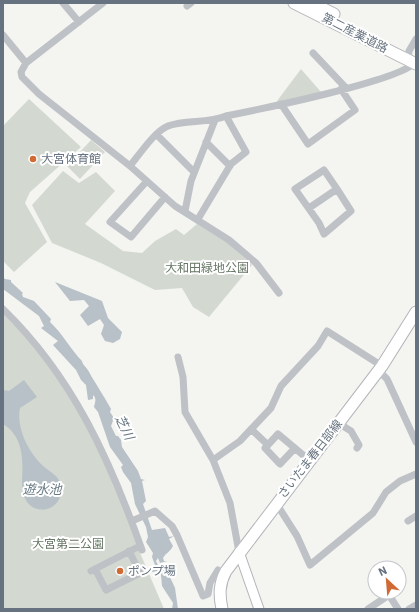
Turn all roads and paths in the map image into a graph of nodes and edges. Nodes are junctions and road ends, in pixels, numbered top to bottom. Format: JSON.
{"nodes":[{"id":1,"x":63,"y":3,"type":"edge"},
{"id":2,"x":103,"y":3,"type":"edge"},
{"id":3,"x":294,"y":3,"type":"edge"},
{"id":4,"x":312,"y":3,"type":"edge"},
{"id":5,"x":79,"y":22,"type":"junction"},
{"id":6,"x":3,"y":35,"type":"edge"},
{"id":7,"x":416,"y":39,"type":"edge"},
{"id":8,"x":312,"y":53,"type":"dead end"},
{"id":9,"x":413,"y":59,"type":"edge"},
{"id":10,"x":26,"y":63,"type":"junction"},
{"id":11,"x":344,"y":88,"type":"junction"},
{"id":12,"x":281,"y":104,"type":"junction"},
{"id":13,"x":226,"y":116,"type":"junction"},
{"id":14,"x":215,"y":120,"type":"junction"},
{"id":15,"x":157,"y":135,"type":"junction"},
{"id":16,"x":206,"y":142,"type":"junction"},
{"id":17,"x":130,"y":166,"type":"junction"},
{"id":18,"x":230,"y":166,"type":"junction"},
{"id":19,"x":194,"y":172,"type":"junction"},
{"id":20,"x":147,"y":180,"type":"junction"},
{"id":21,"x":337,"y":189,"type":"junction"},
{"id":22,"x":165,"y":197,"type":"junction"},
{"id":23,"x":309,"y":208,"type":"junction"},
{"id":24,"x":185,"y":212,"type":"junction"},
{"id":25,"x":198,"y":219,"type":"junction"},
{"id":26,"x":279,"y":293,"type":"dead end"},
{"id":27,"x":3,"y":310,"type":"edge"},
{"id":28,"x":416,"y":312,"type":"edge"},
{"id":29,"x":178,"y":358,"type":"dead end"},
{"id":30,"x":380,"y":368,"type":"junction"},
{"id":31,"x":416,"y":418,"type":"edge"},
{"id":32,"x":338,"y":423,"type":"junction"},
{"id":33,"x":408,"y":423,"type":"junction"},
{"id":34,"x":251,"y":429,"type":"junction"},
{"id":35,"x":416,"y":442,"type":"edge"},
{"id":36,"x":268,"y":445,"type":"junction"},
{"id":37,"x":295,"y":448,"type":"junction"},
{"id":38,"x":356,"y":448,"type":"dead end"},
{"id":39,"x":212,"y":460,"type":"junction"},
{"id":40,"x":309,"y":460,"type":"junction"},
{"id":41,"x":416,"y":474,"type":"edge"},
{"id":42,"x":276,"y":503,"type":"junction"},
{"id":43,"x":416,"y":516,"type":"edge"},
{"id":44,"x":132,"y":521,"type":"junction"},
{"id":45,"x":408,"y":521,"type":"dead end"},
{"id":46,"x":129,"y":551,"type":"junction"},
{"id":47,"x":240,"y":552,"type":"junction"},
{"id":48,"x":224,"y":575,"type":"junction"},
{"id":49,"x":416,"y":605,"type":"edge"},
{"id":50,"x":222,"y":609,"type":"edge"},
{"id":51,"x":259,"y":609,"type":"edge"},
{"id":52,"x":368,"y":609,"type":"edge"},
{"id":53,"x":398,"y":609,"type":"edge"},
{"id":54,"x":409,"y":609,"type":"edge"}],
"edges":[{"from":1,"to":5,"type":"street"},
{"from":2,"to":5,"type":"street"},
{"from":3,"to":9,"type":"main road","name":"第二産業道路"},
{"from":4,"to":9,"type":"main road","name":"第二産業道路"},
{"from":5,"to":10,"type":"street"},
{"from":6,"to":10,"type":"street"},
{"from":7,"to":9,"type":"street"},
{"from":8,"to":11,"type":"street"},
{"from":9,"to":11,"type":"street"},
{"from":10,"to":17,"type":"street"},
{"from":11,"to":12,"type":"street"},
{"from":11,"to":12,"type":"street"},
{"from":12,"to":13,"type":"street"},
{"from":13,"to":14,"type":"street"},
{"from":13,"to":18,"type":"street"},
{"from":14,"to":15,"type":"street"},
{"from":14,"to":16,"type":"street"},
{"from":15,"to":17,"type":"street"},
{"from":15,"to":19,"type":"street"},
{"from":16,"to":18,"type":"street"},
{"from":16,"to":19,"type":"street"},
{"from":17,"to":20,"type":"street"},
{"from":18,"to":25,"type":"street"},
{"from":19,"to":24,"type":"street"},
{"from":20,"to":22,"type":"street"},
{"from":20,"to":22,"type":"street"},
{"from":21,"to":23,"type":"street"},
{"from":21,"to":23,"type":"street"},
{"from":21,"to":23,"type":"street"},
{"from":22,"to":24,"type":"street"},
{"from":24,"to":25,"type":"street"},
{"from":25,"to":26,"type":"street"},
{"from":27,"to":44,"type":"street"},
{"from":28,"to":30,"type":"main road","name":"さいたま春日部線"},
{"from":29,"to":39,"type":"street"},
{"from":30,"to":32,"type":"main road","name":"さいたま春日部線"},
{"from":30,"to":33,"type":"street"},
{"from":30,"to":34,"type":"street"},
{"from":31,"to":33,"type":"street"},
{"from":32,"to":38,"type":"street"},
{"from":32,"to":40,"type":"main road","name":"さいたま春日部線"},
{"from":33,"to":35,"type":"street"},
{"from":34,"to":36,"type":"street"},
{"from":34,"to":39,"type":"street"},
{"from":36,"to":37,"type":"street"},
{"from":36,"to":37,"type":"street"},
{"from":37,"to":40,"type":"street"},
{"from":39,"to":47,"type":"street"},
{"from":40,"to":42,"type":"main road","name":"さいたま春日部線"},
{"from":41,"to":42,"type":"street"},
{"from":42,"to":47,"type":"main road","name":"さいたま春日部線"},
{"from":43,"to":45,"type":"street"},
{"from":44,"to":46,"type":"street"},
{"from":44,"to":48,"type":"street"},
{"from":46,"to":46,"type":"street"},
{"from":47,"to":48,"type":"main road","name":"さいたま春日部線"},
{"from":47,"to":51,"type":"street"},
{"from":48,"to":50,"type":"main road","name":"さいたま春日部線"},
{"from":49,"to":54,"type":"street"},
{"from":52,"to":53,"type":"street"}]}
